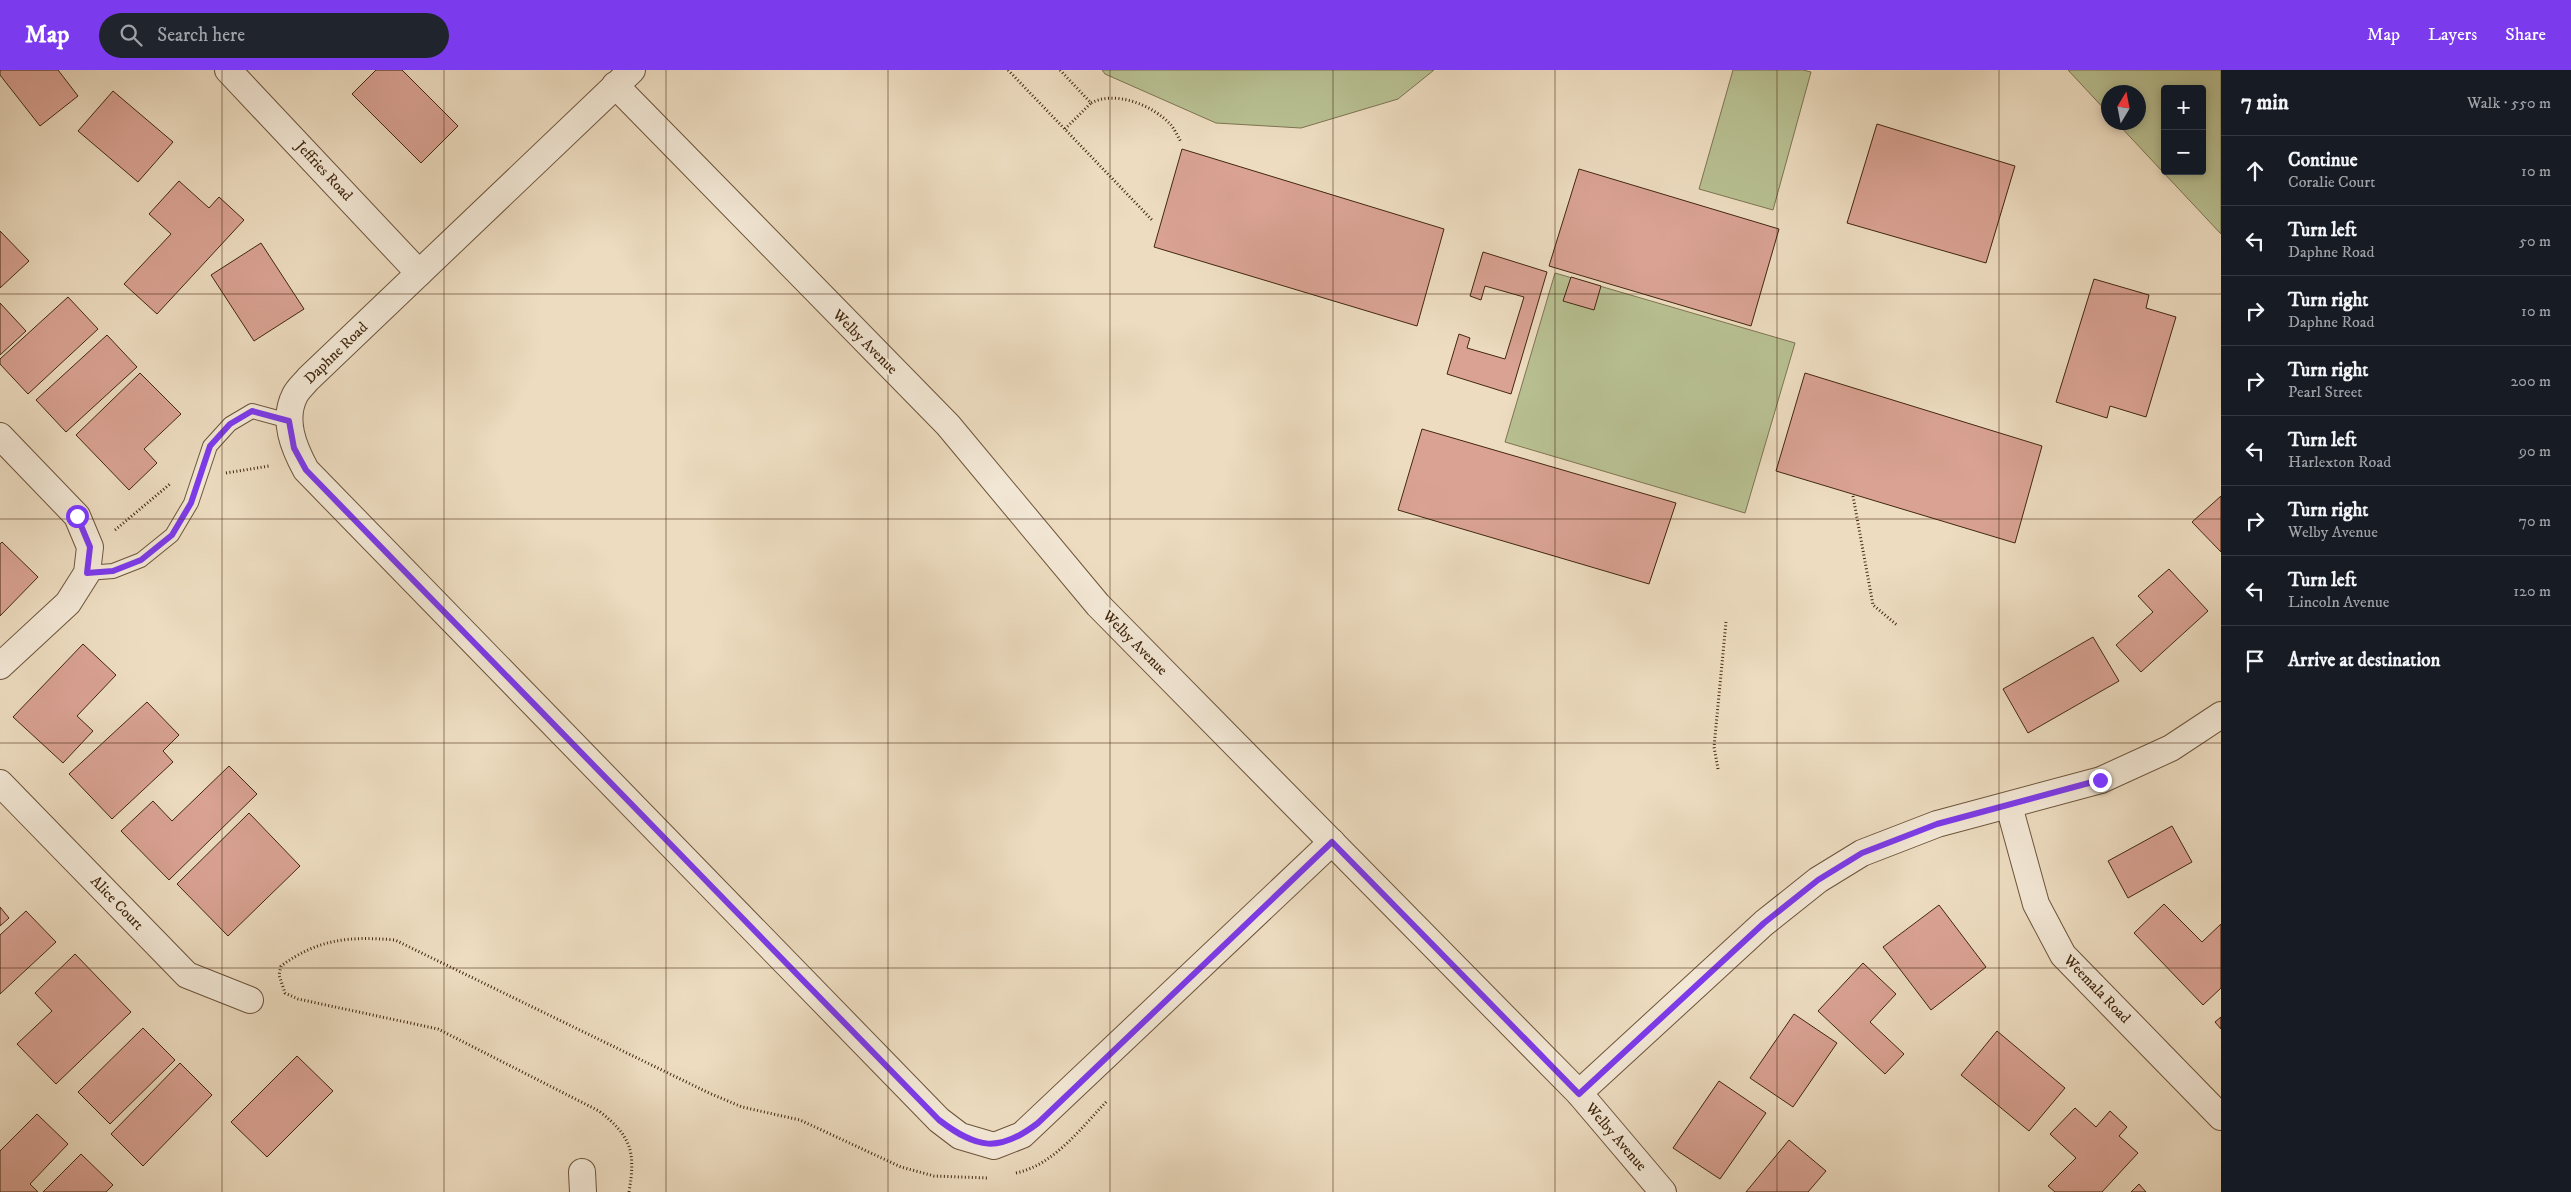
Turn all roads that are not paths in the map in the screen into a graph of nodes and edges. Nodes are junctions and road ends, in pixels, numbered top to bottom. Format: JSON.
{"nodes":[{"id":1,"x":228,"y":70,"type":"edge"},
{"id":2,"x":624,"y":78,"type":"edge"},
{"id":3,"x":419,"y":273,"type":"junction"},
{"id":4,"x":289,"y":421,"type":"junction"},
{"id":5,"x":0,"y":436,"type":"edge"},
{"id":6,"x":87,"y":573,"type":"junction"},
{"id":7,"x":0,"y":666,"type":"edge"},
{"id":8,"x":2221,"y":715,"type":"edge"},
{"id":9,"x":0,"y":783,"type":"edge"},
{"id":10,"x":2010,"y":806,"type":"junction"},
{"id":11,"x":1332,"y":842,"type":"junction"},
{"id":12,"x":250,"y":1000,"type":"dead end"},
{"id":13,"x":1579,"y":1094,"type":"junction"},
{"id":14,"x":2221,"y":1117,"type":"edge"},
{"id":15,"x":1663,"y":1192,"type":"edge"}],
"edges":[{"from":1,"to":3,"type":"street","name":"Jeffries Road"},
{"from":2,"to":3,"type":"street","name":"Daphne Road"},
{"from":2,"to":11,"type":"street","name":"Welby Avenue"},
{"from":3,"to":4,"type":"street","name":"Daphne Road"},
{"from":4,"to":6,"type":"lane"},
{"from":4,"to":11,"type":"street"},
{"from":5,"to":6,"type":"street"},
{"from":6,"to":7,"type":"street"},
{"from":8,"to":10,"type":"street"},
{"from":9,"to":12,"type":"street","name":"Alice Court"},
{"from":10,"to":13,"type":"street"},
{"from":10,"to":14,"type":"street","name":"Weemala Road"},
{"from":11,"to":13,"type":"street","name":"Welby Avenue"},
{"from":13,"to":15,"type":"street","name":"Welby Avenue"}]}
